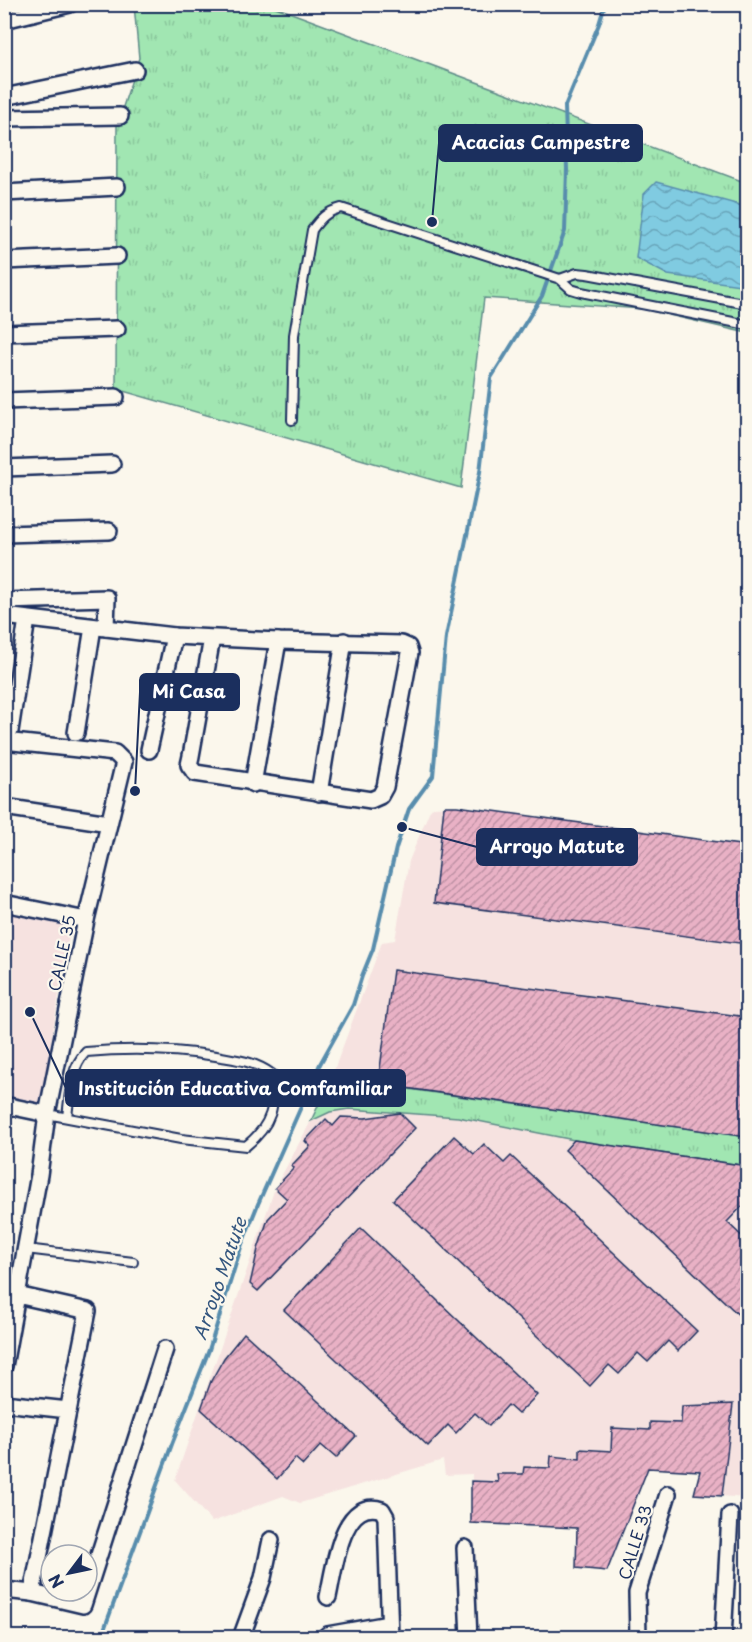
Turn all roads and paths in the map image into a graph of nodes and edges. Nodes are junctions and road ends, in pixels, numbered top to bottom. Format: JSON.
{"nodes":[{"id":1,"x":70,"y":4,"type":"edge"},
{"id":2,"x":4,"y":20,"type":"edge"},
{"id":3,"x":135,"y":70,"type":"dead end"},
{"id":4,"x":4,"y":97,"type":"edge"},
{"id":5,"x":120,"y":116,"type":"dead end"},
{"id":6,"x":4,"y":118,"type":"edge"},
{"id":7,"x":117,"y":188,"type":"dead end"},
{"id":8,"x":4,"y":193,"type":"edge"},
{"id":9,"x":117,"y":256,"type":"dead end"},
{"id":10,"x":4,"y":261,"type":"edge"},
{"id":11,"x":557,"y":278,"type":"junction"},
{"id":12,"x":747,"y":304,"type":"edge"},
{"id":13,"x":747,"y":325,"type":"edge"},
{"id":14,"x":117,"y":329,"type":"dead end"},
{"id":15,"x":4,"y":333,"type":"edge"},
{"id":16,"x":116,"y":397,"type":"dead end"},
{"id":17,"x":4,"y":401,"type":"edge"},
{"id":18,"x":292,"y":420,"type":"dead end"},
{"id":19,"x":112,"y":464,"type":"dead end"},
{"id":20,"x":4,"y":468,"type":"edge"},
{"id":21,"x":110,"y":531,"type":"dead end"},
{"id":22,"x":4,"y":534,"type":"edge"},
{"id":23,"x":4,"y":601,"type":"edge"},
{"id":24,"x":4,"y":616,"type":"edge"},
{"id":25,"x":27,"y":619,"type":"junction"},
{"id":26,"x":99,"y":628,"type":"junction"},
{"id":27,"x":174,"y":636,"type":"junction"},
{"id":28,"x":212,"y":638,"type":"junction"},
{"id":29,"x":278,"y":641,"type":"junction"},
{"id":30,"x":344,"y":641,"type":"junction"},
{"id":31,"x":76,"y":733,"type":"dead end"},
{"id":32,"x":7,"y":736,"type":"edge"},
{"id":33,"x":149,"y":750,"type":"dead end"},
{"id":34,"x":253,"y":784,"type":"junction"},
{"id":35,"x":319,"y":793,"type":"junction"},
{"id":36,"x":4,"y":807,"type":"edge"},
{"id":37,"x":109,"y":823,"type":"junction"},
{"id":38,"x":4,"y":903,"type":"edge"},
{"id":39,"x":86,"y":920,"type":"junction"},
{"id":40,"x":4,"y":1105,"type":"edge"},
{"id":41,"x":47,"y":1114,"type":"junction"},
{"id":42,"x":67,"y":1117,"type":"junction"},
{"id":43,"x":26,"y":1249,"type":"junction"},
{"id":44,"x":134,"y":1262,"type":"dead end"},
{"id":45,"x":17,"y":1295,"type":"junction"},
{"id":46,"x":9,"y":1317,"type":"edge"},
{"id":47,"x":165,"y":1349,"type":"dead end"},
{"id":48,"x":4,"y":1366,"type":"edge"},
{"id":49,"x":4,"y":1403,"type":"edge"},
{"id":50,"x":68,"y":1410,"type":"junction"},
{"id":51,"x":668,"y":1494,"type":"dead end"},
{"id":52,"x":730,"y":1515,"type":"dead end"},
{"id":53,"x":271,"y":1540,"type":"dead end"},
{"id":54,"x":465,"y":1548,"type":"dead end"},
{"id":55,"x":4,"y":1590,"type":"edge"},
{"id":56,"x":32,"y":1593,"type":"junction"},
{"id":57,"x":328,"y":1597,"type":"dead end"},
{"id":58,"x":390,"y":1631,"type":"edge"},
{"id":59,"x":327,"y":1635,"type":"dead end"},
{"id":60,"x":241,"y":1638,"type":"edge"},
{"id":61,"x":469,"y":1638,"type":"edge"},
{"id":62,"x":638,"y":1638,"type":"edge"},
{"id":63,"x":723,"y":1638,"type":"edge"}],
"edges":[{"from":1,"to":2,"type":"street"},
{"from":3,"to":4,"type":"street"},
{"from":5,"to":6,"type":"street"},
{"from":7,"to":8,"type":"street"},
{"from":9,"to":10,"type":"street"},
{"from":11,"to":12,"type":"lane"},
{"from":11,"to":13,"type":"lane"},
{"from":11,"to":18,"type":"lane"},
{"from":14,"to":15,"type":"street"},
{"from":16,"to":17,"type":"street"},
{"from":19,"to":20,"type":"street"},
{"from":21,"to":22,"type":"street"},
{"from":23,"to":26,"type":"street"},
{"from":24,"to":25,"type":"street"},
{"from":25,"to":26,"type":"street"},
{"from":25,"to":32,"type":"street"},
{"from":26,"to":27,"type":"street"},
{"from":26,"to":31,"type":"street"},
{"from":27,"to":28,"type":"street"},
{"from":27,"to":33,"type":"street"},
{"from":28,"to":29,"type":"street"},
{"from":28,"to":34,"type":"street"},
{"from":29,"to":30,"type":"street"},
{"from":29,"to":34,"type":"street"},
{"from":30,"to":35,"type":"street"},
{"from":30,"to":35,"type":"street"},
{"from":32,"to":37,"type":"street","name":"CALLE 35"},
{"from":34,"to":35,"type":"street"},
{"from":36,"to":37,"type":"street"},
{"from":37,"to":39,"type":"street","name":"CALLE 35"},
{"from":38,"to":39,"type":"street"},
{"from":39,"to":41,"type":"street","name":"CALLE 35"},
{"from":40,"to":41,"type":"street"},
{"from":41,"to":42,"type":"lane"},
{"from":41,"to":43,"type":"street","name":"CALLE 35"},
{"from":42,"to":42,"type":"lane"},
{"from":43,"to":44,"type":"lane"},
{"from":43,"to":45,"type":"street","name":"CALLE 35"},
{"from":45,"to":46,"type":"street","name":"CALLE 35"},
{"from":45,"to":50,"type":"street"},
{"from":46,"to":48,"type":"street","name":"CALLE 35"},
{"from":47,"to":56,"type":"street"},
{"from":49,"to":50,"type":"street"},
{"from":50,"to":56,"type":"street"},
{"from":51,"to":62,"type":"street","name":"CALLE 33"},
{"from":52,"to":63,"type":"street"},
{"from":53,"to":60,"type":"street"},
{"from":54,"to":61,"type":"street"},
{"from":55,"to":56,"type":"street"},
{"from":57,"to":58,"type":"street"},
{"from":58,"to":59,"type":"street"}]}
